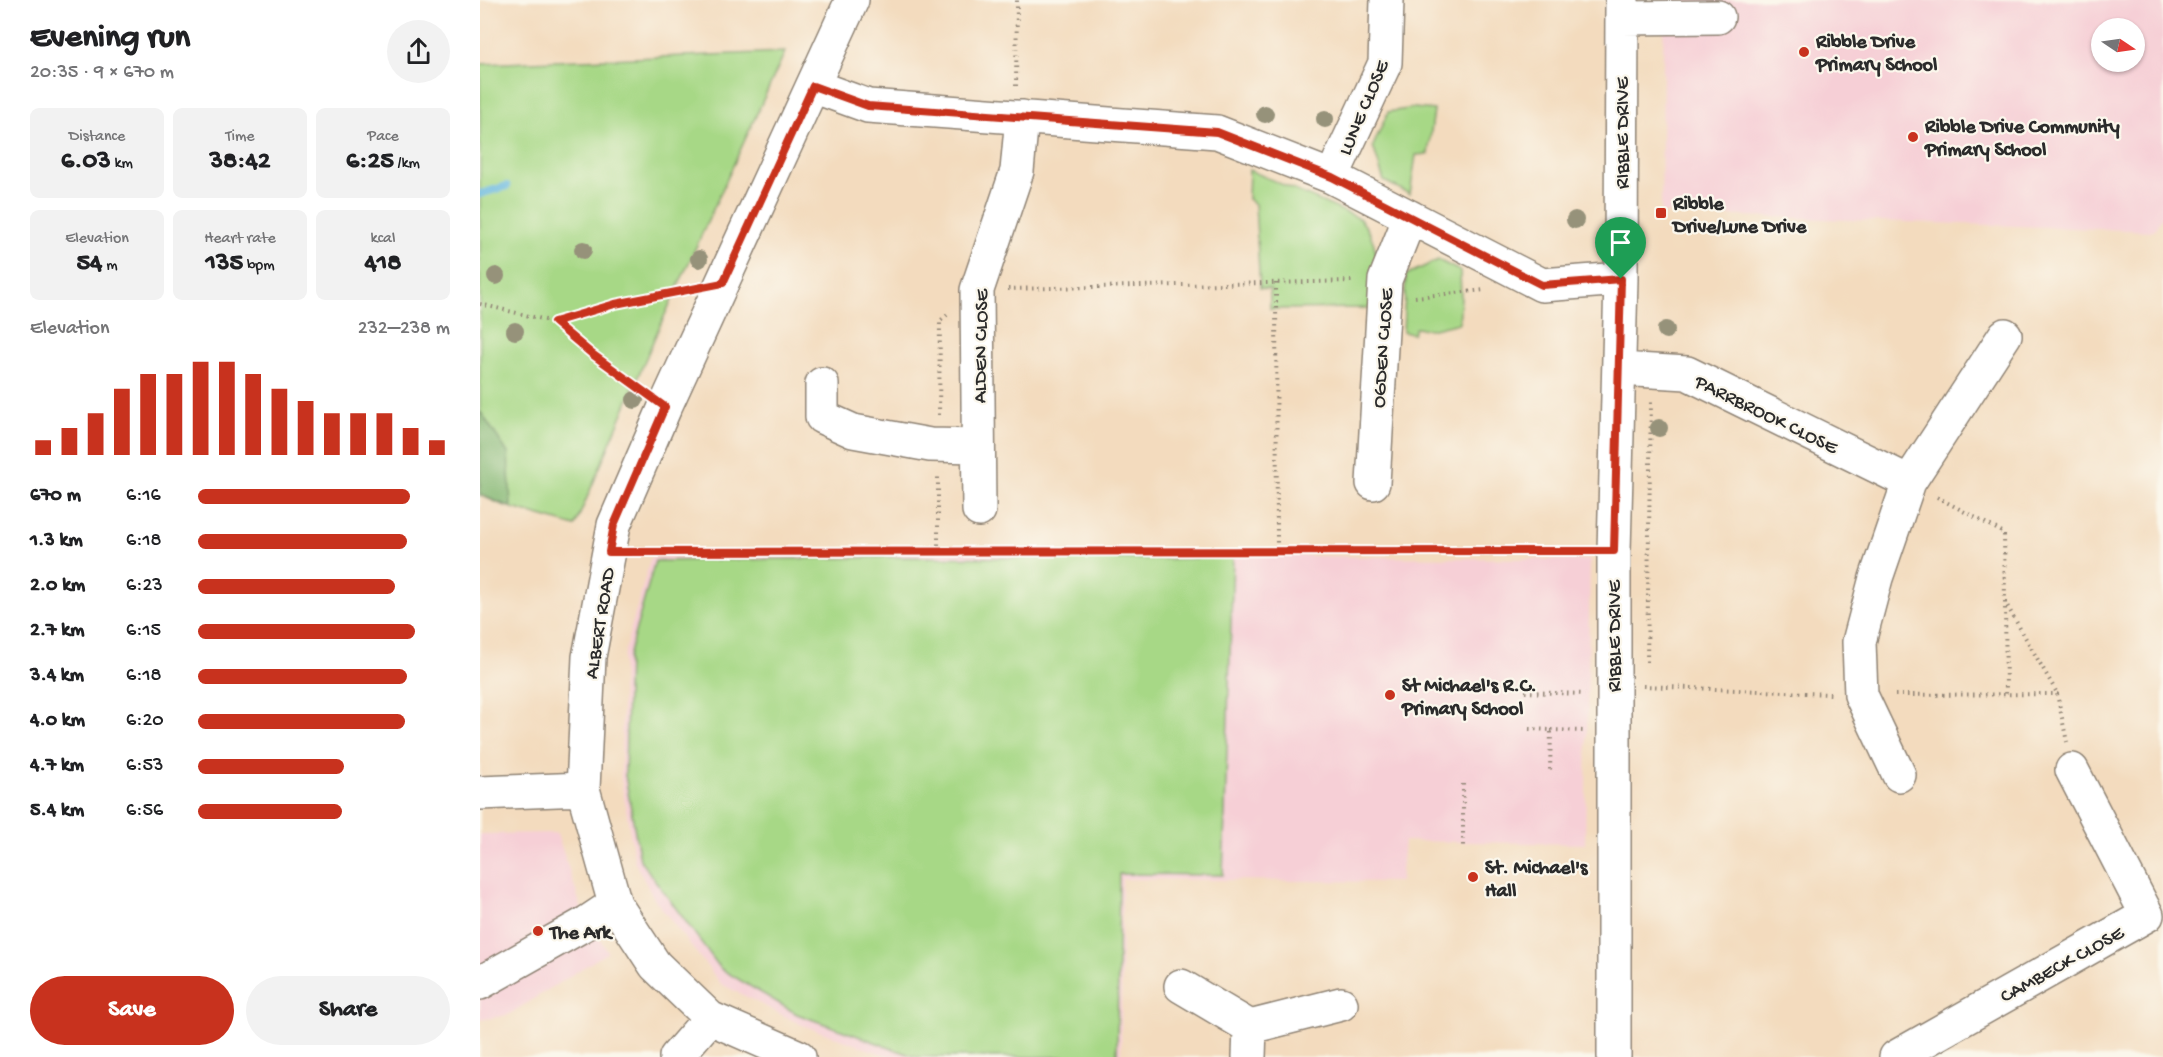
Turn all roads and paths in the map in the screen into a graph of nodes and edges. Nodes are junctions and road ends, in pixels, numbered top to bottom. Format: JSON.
{"nodes":[{"id":1,"x":852,"y":0,"type":"edge"},
{"id":2,"x":1017,"y":0,"type":"edge"},
{"id":3,"x":1387,"y":0,"type":"edge"},
{"id":4,"x":1622,"y":9,"type":"edge"},
{"id":5,"x":1718,"y":17,"type":"dead end"},
{"id":6,"x":813,"y":86,"type":"junction"},
{"id":7,"x":1018,"y":117,"type":"junction"},
{"id":8,"x":1332,"y":177,"type":"junction"},
{"id":9,"x":1410,"y":217,"type":"junction"},
{"id":10,"x":1621,"y":279,"type":"junction"},
{"id":11,"x":1385,"y":280,"type":"junction"},
{"id":12,"x":723,"y":283,"type":"junction"},
{"id":13,"x":1276,"y":283,"type":"junction"},
{"id":14,"x":977,"y":290,"type":"junction"},
{"id":15,"x":1496,"y":290,"type":"dead end"},
{"id":16,"x":480,"y":304,"type":"edge"},
{"id":17,"x":554,"y":322,"type":"junction"},
{"id":18,"x":2005,"y":335,"type":"dead end"},
{"id":19,"x":1619,"y":369,"type":"junction"},
{"id":20,"x":1652,"y":371,"type":"junction"},
{"id":21,"x":822,"y":384,"type":"dead end"},
{"id":22,"x":665,"y":407,"type":"junction"},
{"id":23,"x":939,"y":445,"type":"junction"},
{"id":24,"x":978,"y":446,"type":"junction"},
{"id":25,"x":1909,"y":482,"type":"junction"},
{"id":26,"x":1373,"y":483,"type":"dead end"},
{"id":27,"x":979,"y":510,"type":"dead end"},
{"id":28,"x":1277,"y":551,"type":"junction"},
{"id":29,"x":1614,"y":551,"type":"junction"},
{"id":30,"x":609,"y":552,"type":"junction"},
{"id":31,"x":938,"y":552,"type":"junction"},
{"id":32,"x":2005,"y":602,"type":"junction"},
{"id":33,"x":1647,"y":663,"type":"dead end"},
{"id":34,"x":1614,"y":685,"type":"junction"},
{"id":35,"x":1647,"y":686,"type":"dead end"},
{"id":36,"x":1525,"y":692,"type":"dead end"},
{"id":37,"x":2006,"y":694,"type":"dead end"},
{"id":38,"x":2057,"y":694,"type":"dead end"},
{"id":39,"x":1647,"y":698,"type":"dead end"},
{"id":40,"x":1529,"y":729,"type":"dead end"},
{"id":41,"x":1551,"y":730,"type":"junction"},
{"id":42,"x":1587,"y":732,"type":"dead end"},
{"id":43,"x":2072,"y":770,"type":"dead end"},
{"id":44,"x":1550,"y":771,"type":"dead end"},
{"id":45,"x":1899,"y":775,"type":"dead end"},
{"id":46,"x":1462,"y":784,"type":"dead end"},
{"id":47,"x":583,"y":789,"type":"junction"},
{"id":48,"x":480,"y":793,"type":"edge"},
{"id":49,"x":1463,"y":846,"type":"dead end"},
{"id":50,"x":615,"y":904,"type":"junction"},
{"id":51,"x":480,"y":983,"type":"edge"},
{"id":52,"x":1181,"y":986,"type":"dead end"},
{"id":53,"x":1341,"y":1004,"type":"dead end"},
{"id":54,"x":710,"y":1018,"type":"junction"},
{"id":55,"x":1249,"y":1042,"type":"edge"},
{"id":56,"x":676,"y":1057,"type":"edge"},
{"id":57,"x":799,"y":1057,"type":"edge"},
{"id":58,"x":1614,"y":1057,"type":"edge"},
{"id":59,"x":1896,"y":1057,"type":"edge"}],
"edges":[{"from":1,"to":6,"type":"street","name":"ALBERT ROAD"},
{"from":2,"to":7,"type":"path"},
{"from":3,"to":8,"type":"street","name":"LUNE CLOSE"},
{"from":4,"to":5,"type":"street"},
{"from":4,"to":10,"type":"street","name":"RIBBLE DRIVE"},
{"from":6,"to":7,"type":"street"},
{"from":6,"to":12,"type":"street","name":"ALBERT ROAD"},
{"from":7,"to":8,"type":"street"},
{"from":7,"to":14,"type":"street","name":"ALDEN CLOSE"},
{"from":8,"to":9,"type":"street"},
{"from":9,"to":10,"type":"street"},
{"from":9,"to":11,"type":"street","name":"OGDEN CLOSE"},
{"from":10,"to":19,"type":"street","name":"RIBBLE DRIVE"},
{"from":11,"to":13,"type":"path"},
{"from":11,"to":15,"type":"path"},
{"from":11,"to":26,"type":"street","name":"OGDEN CLOSE"},
{"from":12,"to":17,"type":"path"},
{"from":12,"to":22,"type":"street","name":"ALBERT ROAD"},
{"from":13,"to":14,"type":"path"},
{"from":13,"to":28,"type":"path"},
{"from":14,"to":23,"type":"path"},
{"from":14,"to":24,"type":"street","name":"ALDEN CLOSE"},
{"from":16,"to":17,"type":"path"},
{"from":17,"to":22,"type":"path"},
{"from":18,"to":25,"type":"street"},
{"from":19,"to":20,"type":"street","name":"PARRBROOK CLOSE"},
{"from":19,"to":29,"type":"street","name":"RIBBLE DRIVE"},
{"from":20,"to":25,"type":"street","name":"PARRBROOK CLOSE"},
{"from":20,"to":33,"type":"path"},
{"from":21,"to":23,"type":"street"},
{"from":22,"to":30,"type":"street","name":"ALBERT ROAD"},
{"from":23,"to":24,"type":"street"},
{"from":23,"to":31,"type":"path"},
{"from":24,"to":27,"type":"street","name":"ALDEN CLOSE"},
{"from":25,"to":32,"type":"path"},
{"from":25,"to":45,"type":"street"},
{"from":28,"to":29,"type":"path"},
{"from":28,"to":31,"type":"path"},
{"from":29,"to":34,"type":"street","name":"RIBBLE DRIVE"},
{"from":30,"to":31,"type":"path"},
{"from":30,"to":47,"type":"street","name":"ALBERT ROAD"},
{"from":32,"to":37,"type":"path"},
{"from":32,"to":38,"type":"path"},
{"from":34,"to":36,"type":"path"},
{"from":34,"to":58,"type":"street","name":"RIBBLE DRIVE"},
{"from":35,"to":39,"type":"path"},
{"from":40,"to":41,"type":"path"},
{"from":41,"to":42,"type":"path"},
{"from":41,"to":44,"type":"path"},
{"from":43,"to":59,"type":"street","name":"CAMBECK CLOSE"},
{"from":46,"to":49,"type":"path"},
{"from":47,"to":48,"type":"street"},
{"from":47,"to":50,"type":"street","name":"ALBERT ROAD"},
{"from":50,"to":51,"type":"street"},
{"from":50,"to":54,"type":"street","name":"ALBERT ROAD"},
{"from":52,"to":55,"type":"street"},
{"from":53,"to":55,"type":"street"},
{"from":54,"to":56,"type":"street"},
{"from":54,"to":57,"type":"street","name":"ALBERT ROAD"}]}
